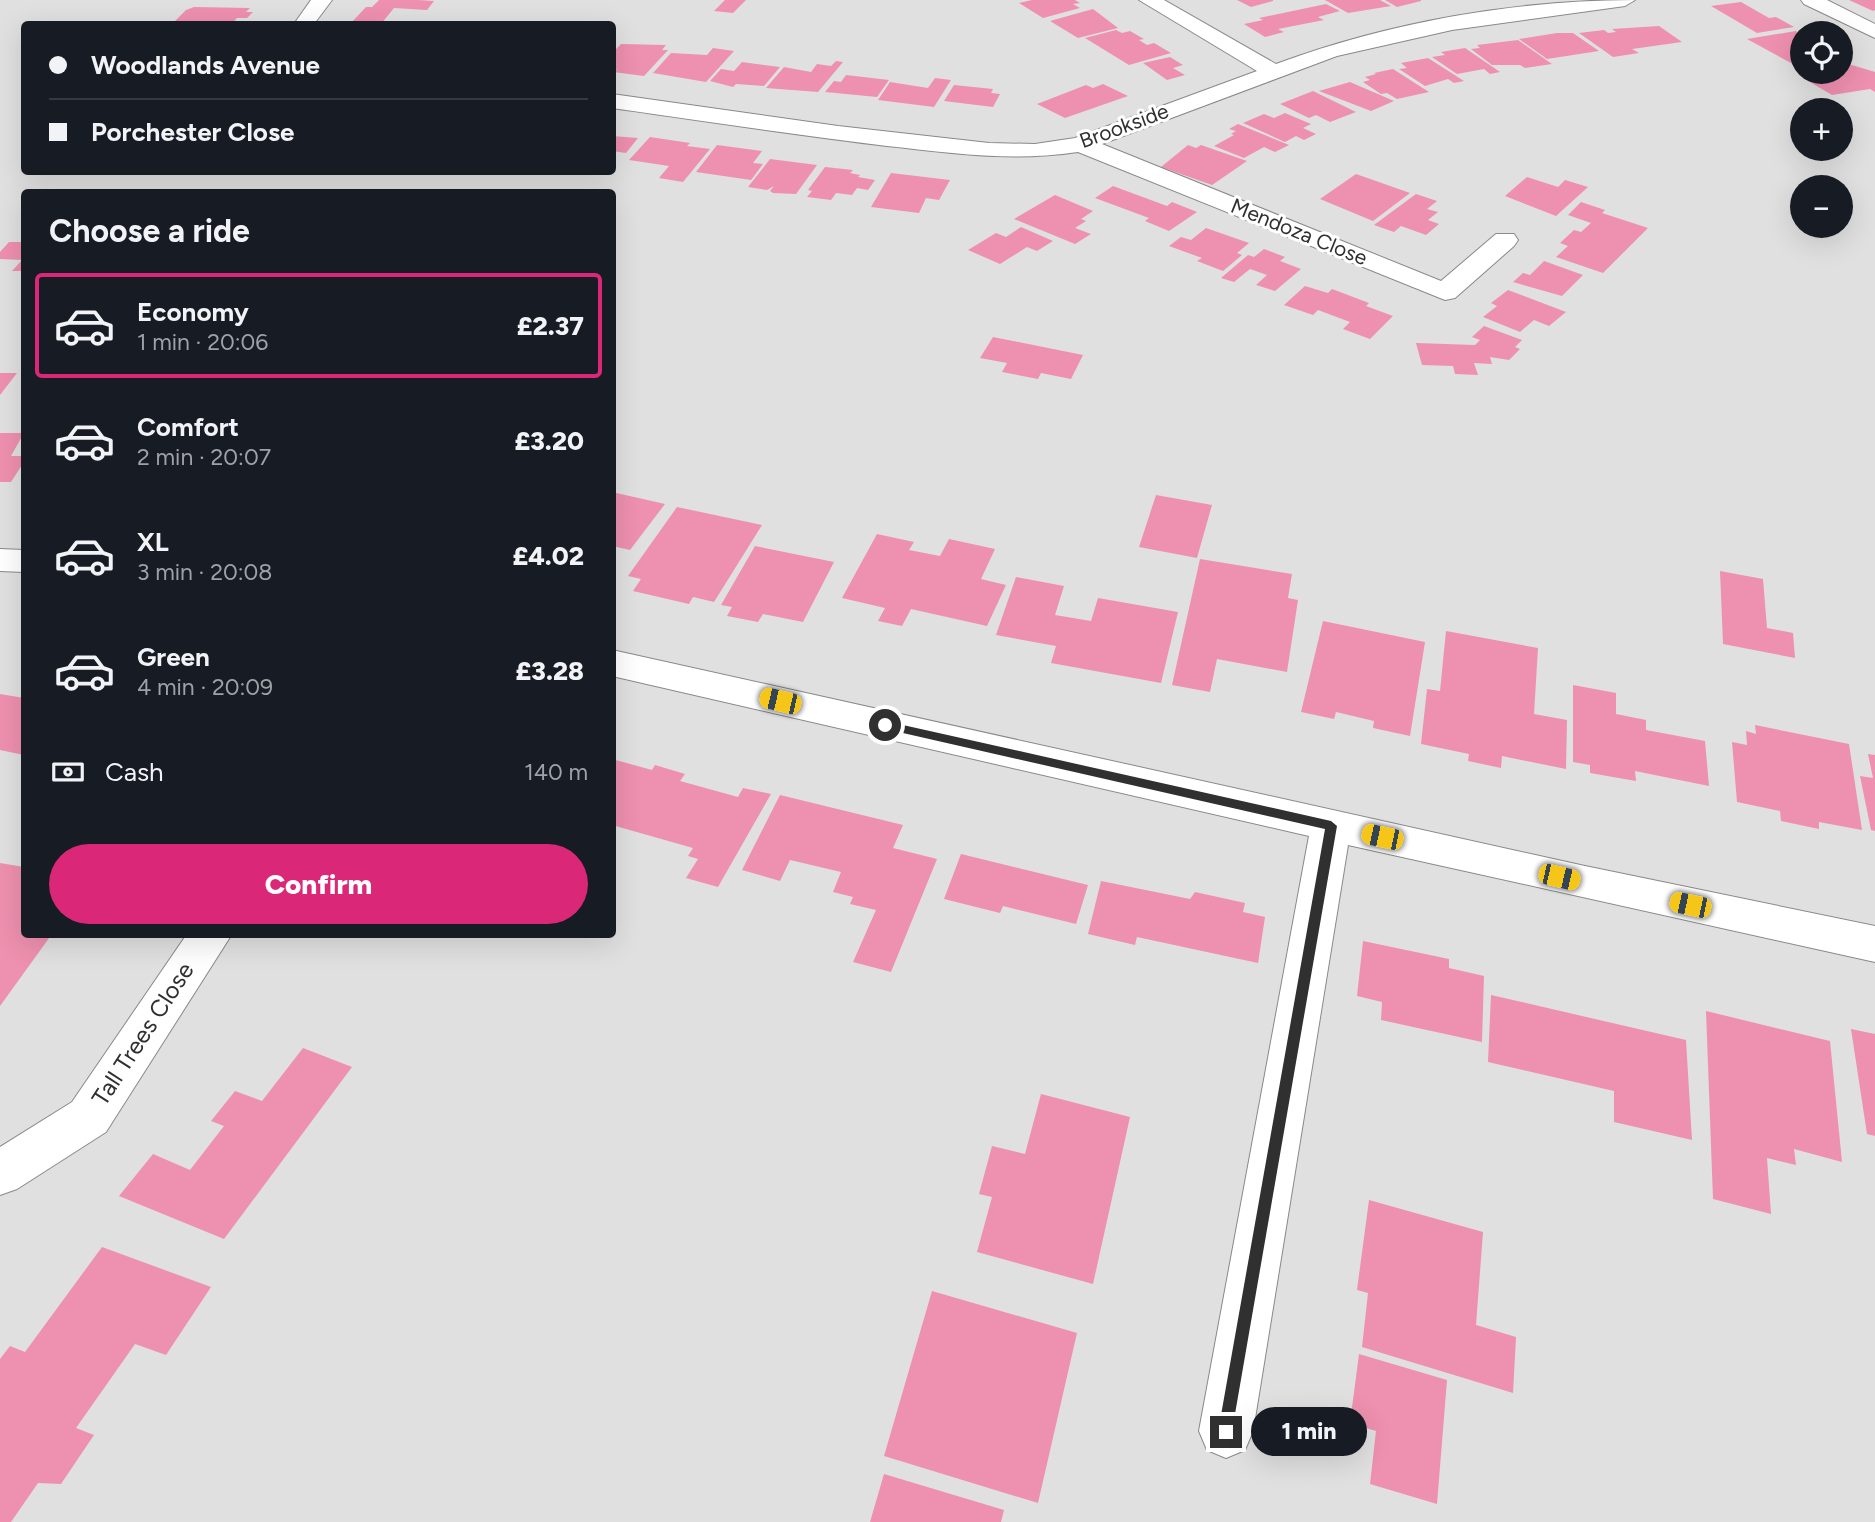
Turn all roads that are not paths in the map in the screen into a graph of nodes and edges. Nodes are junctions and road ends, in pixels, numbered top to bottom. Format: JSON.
{"nodes":[{"id":1,"x":322,"y":0,"type":"edge"},
{"id":2,"x":1149,"y":0,"type":"edge"},
{"id":3,"x":1625,"y":0,"type":"edge"},
{"id":4,"x":1811,"y":0,"type":"edge"},
{"id":5,"x":306,"y":21,"type":"edge"},
{"id":6,"x":1875,"y":32,"type":"edge"},
{"id":7,"x":1271,"y":70,"type":"junction"},
{"id":8,"x":616,"y":102,"type":"edge"},
{"id":9,"x":1080,"y":144,"type":"junction"},
{"id":10,"x":1505,"y":240,"type":"dead end"},
{"id":11,"x":0,"y":560,"type":"edge"},
{"id":12,"x":21,"y":561,"type":"edge"},
{"id":13,"x":616,"y":664,"type":"edge"},
{"id":14,"x":1331,"y":826,"type":"junction"},
{"id":15,"x":208,"y":938,"type":"edge"},
{"id":16,"x":1875,"y":944,"type":"edge"},
{"id":17,"x":0,"y":1173,"type":"edge"},
{"id":18,"x":1226,"y":1432,"type":"dead end"}],
"edges":[{"from":1,"to":5,"type":"street"},
{"from":2,"to":7,"type":"street"},
{"from":3,"to":7,"type":"street","name":"Brookside"},
{"from":4,"to":6,"type":"street"},
{"from":7,"to":9,"type":"street","name":"Brookside"},
{"from":8,"to":9,"type":"street","name":"Brookside"},
{"from":9,"to":10,"type":"street","name":"Mendoza Close"},
{"from":11,"to":12,"type":"street"},
{"from":13,"to":14,"type":"street"},
{"from":14,"to":16,"type":"street"},
{"from":14,"to":18,"type":"street"},
{"from":15,"to":17,"type":"street","name":"Tall Trees Close"}]}
